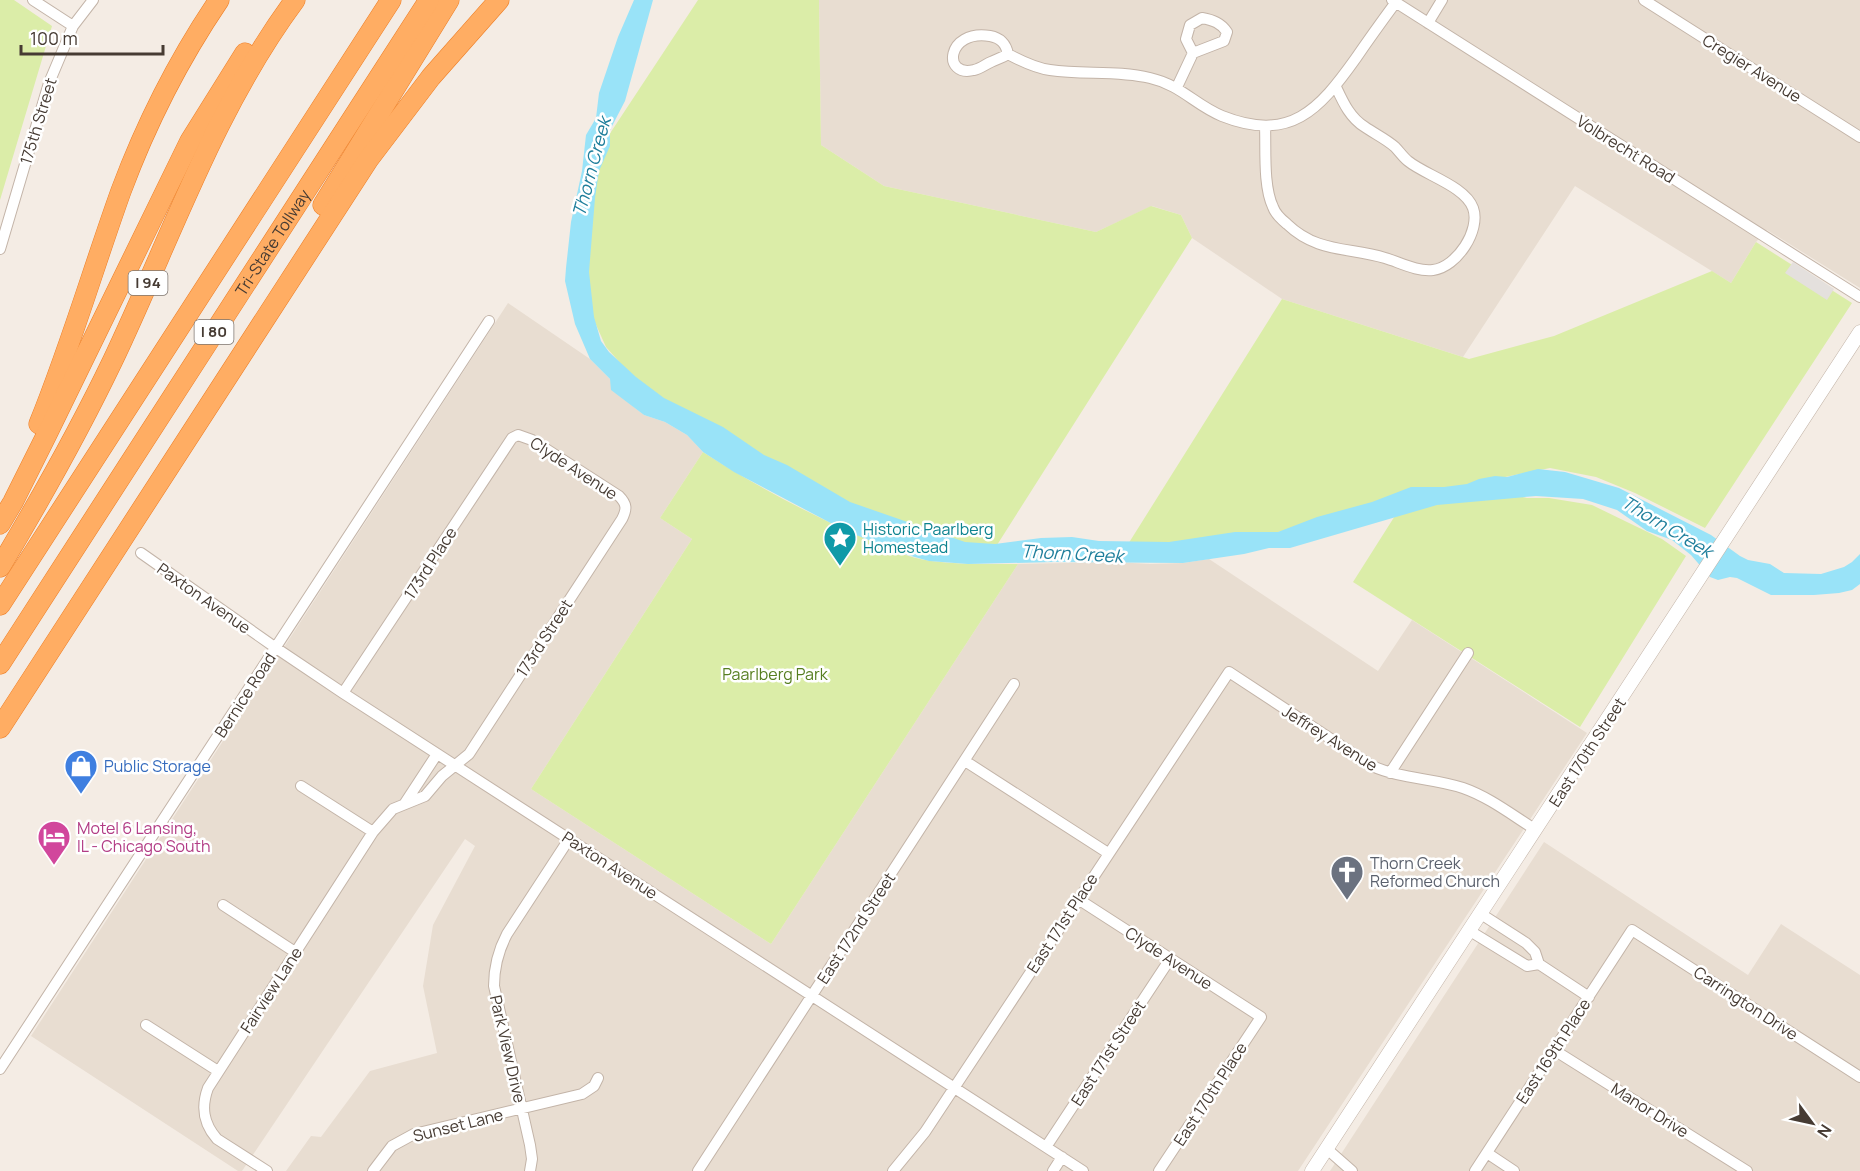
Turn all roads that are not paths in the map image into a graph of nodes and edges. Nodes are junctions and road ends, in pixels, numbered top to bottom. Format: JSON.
{"nodes":[{"id":1,"x":33,"y":0,"type":"edge"},
{"id":2,"x":93,"y":0,"type":"edge"},
{"id":3,"x":219,"y":0,"type":"edge"},
{"id":4,"x":284,"y":0,"type":"edge"},
{"id":5,"x":295,"y":0,"type":"edge"},
{"id":6,"x":391,"y":0,"type":"edge"},
{"id":7,"x":429,"y":0,"type":"edge"},
{"id":8,"x":449,"y":0,"type":"edge"},
{"id":9,"x":499,"y":0,"type":"edge"},
{"id":10,"x":1442,"y":0,"type":"edge"},
{"id":11,"x":1644,"y":0,"type":"edge"},
{"id":12,"x":1394,"y":1,"type":"edge"},
{"id":13,"x":1428,"y":23,"type":"junction"},
{"id":14,"x":73,"y":26,"type":"junction"},
{"id":15,"x":1193,"y":53,"type":"dead end"},
{"id":16,"x":1008,"y":54,"type":"junction"},
{"id":17,"x":1177,"y":87,"type":"junction"},
{"id":18,"x":1336,"y":87,"type":"junction"},
{"id":19,"x":1265,"y":126,"type":"junction"},
{"id":20,"x":1860,"y":137,"type":"edge"},
{"id":21,"x":0,"y":249,"type":"edge"},
{"id":22,"x":1860,"y":297,"type":"edge"},
{"id":23,"x":489,"y":321,"type":"dead end"},
{"id":24,"x":1860,"y":332,"type":"edge"},
{"id":25,"x":227,"y":377,"type":"junction"},
{"id":26,"x":518,"y":435,"type":"joint"},
{"id":27,"x":0,"y":506,"type":"edge"},
{"id":28,"x":626,"y":507,"type":"joint"},
{"id":29,"x":0,"y":524,"type":"edge"},
{"id":30,"x":141,"y":553,"type":"dead end"},
{"id":31,"x":0,"y":567,"type":"edge"},
{"id":32,"x":0,"y":605,"type":"edge"},
{"id":33,"x":276,"y":648,"type":"junction"},
{"id":34,"x":1468,"y":653,"type":"dead end"},
{"id":35,"x":0,"y":664,"type":"edge"},
{"id":36,"x":1229,"y":672,"type":"joint"},
{"id":37,"x":1014,"y":684,"type":"dead end"},
{"id":38,"x":343,"y":693,"type":"junction"},
{"id":39,"x":0,"y":728,"type":"edge"},
{"id":40,"x":437,"y":754,"type":"junction"},
{"id":41,"x":965,"y":761,"type":"junction"},
{"id":42,"x":456,"y":766,"type":"junction"},
{"id":43,"x":1390,"y":773,"type":"junction"},
{"id":44,"x":301,"y":786,"type":"dead end"},
{"id":45,"x":405,"y":803,"type":"junction"},
{"id":46,"x":1536,"y":830,"type":"junction"},
{"id":47,"x":373,"y":832,"type":"junction"},
{"id":48,"x":569,"y":839,"type":"junction"},
{"id":49,"x":1108,"y":853,"type":"junction"},
{"id":50,"x":1078,"y":899,"type":"junction"},
{"id":51,"x":223,"y":905,"type":"dead end"},
{"id":52,"x":1481,"y":914,"type":"junction"},
{"id":53,"x":1632,"y":930,"type":"joint"},
{"id":54,"x":1470,"y":931,"type":"junction"},
{"id":55,"x":295,"y":952,"type":"junction"},
{"id":56,"x":1170,"y":959,"type":"junction"},
{"id":57,"x":1539,"y":964,"type":"junction"},
{"id":58,"x":812,"y":995,"type":"junction"},
{"id":59,"x":1588,"y":997,"type":"junction"},
{"id":60,"x":1261,"y":1017,"type":"joint"},
{"id":61,"x":146,"y":1025,"type":"dead end"},
{"id":62,"x":1554,"y":1050,"type":"junction"},
{"id":63,"x":0,"y":1069,"type":"edge"},
{"id":64,"x":218,"y":1071,"type":"junction"},
{"id":65,"x":1860,"y":1077,"type":"edge"},
{"id":66,"x":598,"y":1078,"type":"dead end"},
{"id":67,"x":954,"y":1088,"type":"junction"},
{"id":68,"x":522,"y":1109,"type":"junction"},
{"id":69,"x":1046,"y":1147,"type":"junction"},
{"id":70,"x":1326,"y":1149,"type":"junction"},
{"id":71,"x":1487,"y":1153,"type":"junction"},
{"id":72,"x":1062,"y":1157,"type":"junction"},
{"id":73,"x":267,"y":1171,"type":"edge"},
{"id":74,"x":373,"y":1171,"type":"edge"},
{"id":75,"x":530,"y":1171,"type":"edge"},
{"id":76,"x":698,"y":1171,"type":"edge"},
{"id":77,"x":893,"y":1171,"type":"edge"},
{"id":78,"x":1053,"y":1171,"type":"edge"},
{"id":79,"x":1083,"y":1171,"type":"edge"},
{"id":80,"x":1159,"y":1171,"type":"edge"},
{"id":81,"x":1312,"y":1171,"type":"edge"},
{"id":82,"x":1352,"y":1171,"type":"edge"},
{"id":83,"x":1475,"y":1171,"type":"edge"},
{"id":84,"x":1514,"y":1171,"type":"edge"},
{"id":85,"x":1747,"y":1171,"type":"edge"}],
"edges":[{"from":1,"to":14,"type":"street"},
{"from":2,"to":14,"type":"street","name":"175th Street"},
{"from":3,"to":27,"type":"highway"},
{"from":4,"to":29,"type":"highway"},
{"from":5,"to":31,"type":"highway","number":"I 94"},
{"from":6,"to":32,"type":"highway","name":"Tri-State Tollway","number":"I 80"},
{"from":7,"to":35,"type":"highway","name":"Tri-State Tollway","number":"I 80"},
{"from":8,"to":25,"type":"highway"},
{"from":9,"to":25,"type":"highway"},
{"from":10,"to":13,"type":"street"},
{"from":11,"to":20,"type":"street","name":"Cregier Avenue"},
{"from":12,"to":13,"type":"street","name":"Volbrecht Road"},
{"from":12,"to":18,"type":"street"},
{"from":13,"to":22,"type":"street","name":"Volbrecht Road"},
{"from":14,"to":21,"type":"street","name":"175th Street"},
{"from":15,"to":17,"type":"street"},
{"from":16,"to":16,"type":"street"},
{"from":16,"to":17,"type":"street"},
{"from":17,"to":19,"type":"street"},
{"from":18,"to":19,"type":"street"},
{"from":18,"to":19,"type":"street"},
{"from":23,"to":33,"type":"street","name":"Bernice Road"},
{"from":24,"to":46,"type":"street","name":"East 170th Street"},
{"from":25,"to":39,"type":"highway"},
{"from":26,"to":28,"type":"street","name":"Clyde Avenue"},
{"from":26,"to":38,"type":"street","name":"173rd Place"},
{"from":28,"to":42,"type":"street","name":"173rd Street"},
{"from":30,"to":33,"type":"street","name":"Paxton Avenue"},
{"from":33,"to":38,"type":"street","name":"Paxton Avenue"},
{"from":33,"to":63,"type":"street","name":"Bernice Road"},
{"from":34,"to":43,"type":"street"},
{"from":36,"to":43,"type":"street","name":"Jeffrey Avenue"},
{"from":36,"to":49,"type":"street","name":"East 171st Place"},
{"from":37,"to":41,"type":"street","name":"East 172nd Street"},
{"from":38,"to":40,"type":"street","name":"Paxton Avenue"},
{"from":40,"to":42,"type":"street","name":"Paxton Avenue"},
{"from":40,"to":45,"type":"street","name":"Fairview Lane"},
{"from":41,"to":49,"type":"street"},
{"from":41,"to":58,"type":"street","name":"East 172nd Street"},
{"from":42,"to":45,"type":"street","name":"Fairview Lane"},
{"from":42,"to":48,"type":"street","name":"Paxton Avenue"},
{"from":43,"to":46,"type":"street","name":"Jeffrey Avenue"},
{"from":44,"to":47,"type":"street"},
{"from":45,"to":47,"type":"street","name":"Fairview Lane"},
{"from":46,"to":52,"type":"street","name":"East 170th Street"},
{"from":47,"to":55,"type":"street","name":"Fairview Lane"},
{"from":48,"to":58,"type":"street","name":"Paxton Avenue"},
{"from":48,"to":68,"type":"street","name":"Park View Drive"},
{"from":49,"to":50,"type":"street","name":"East 171st Place"},
{"from":50,"to":56,"type":"street","name":"Clyde Avenue"},
{"from":50,"to":67,"type":"street","name":"East 171st Place"},
{"from":51,"to":55,"type":"street"},
{"from":52,"to":54,"type":"street","name":"East 170th Street"},
{"from":52,"to":57,"type":"street"},
{"from":53,"to":59,"type":"street","name":"East 169th Place"},
{"from":53,"to":65,"type":"street","name":"Carrington Drive"},
{"from":54,"to":57,"type":"street"},
{"from":54,"to":70,"type":"street","name":"East 170th Street"},
{"from":55,"to":64,"type":"street","name":"Fairview Lane"},
{"from":56,"to":60,"type":"street","name":"Clyde Avenue"},
{"from":56,"to":69,"type":"street","name":"East 171st Street"},
{"from":57,"to":59,"type":"street"},
{"from":58,"to":67,"type":"street","name":"Paxton Avenue"},
{"from":58,"to":76,"type":"street","name":"East 172nd Street"},
{"from":59,"to":62,"type":"street","name":"East 169th Place"},
{"from":60,"to":80,"type":"street","name":"East 170th Place"},
{"from":61,"to":64,"type":"street"},
{"from":62,"to":71,"type":"street","name":"East 169th Place"},
{"from":62,"to":85,"type":"street","name":"Manor Drive"},
{"from":64,"to":73,"type":"street","name":"Fairview Lane"},
{"from":66,"to":68,"type":"street","name":"Sunset Lane"},
{"from":67,"to":69,"type":"street","name":"Paxton Avenue"},
{"from":67,"to":77,"type":"street","name":"East 171st Place"},
{"from":68,"to":74,"type":"street","name":"Sunset Lane"},
{"from":68,"to":75,"type":"street","name":"Park View Drive"},
{"from":69,"to":72,"type":"street","name":"Paxton Avenue"},
{"from":70,"to":81,"type":"street","name":"East 170th Street"},
{"from":70,"to":82,"type":"street"},
{"from":71,"to":83,"type":"street","name":"East 169th Place"},
{"from":71,"to":84,"type":"street"},
{"from":72,"to":78,"type":"street"},
{"from":72,"to":79,"type":"street","name":"Paxton Avenue"}]}
